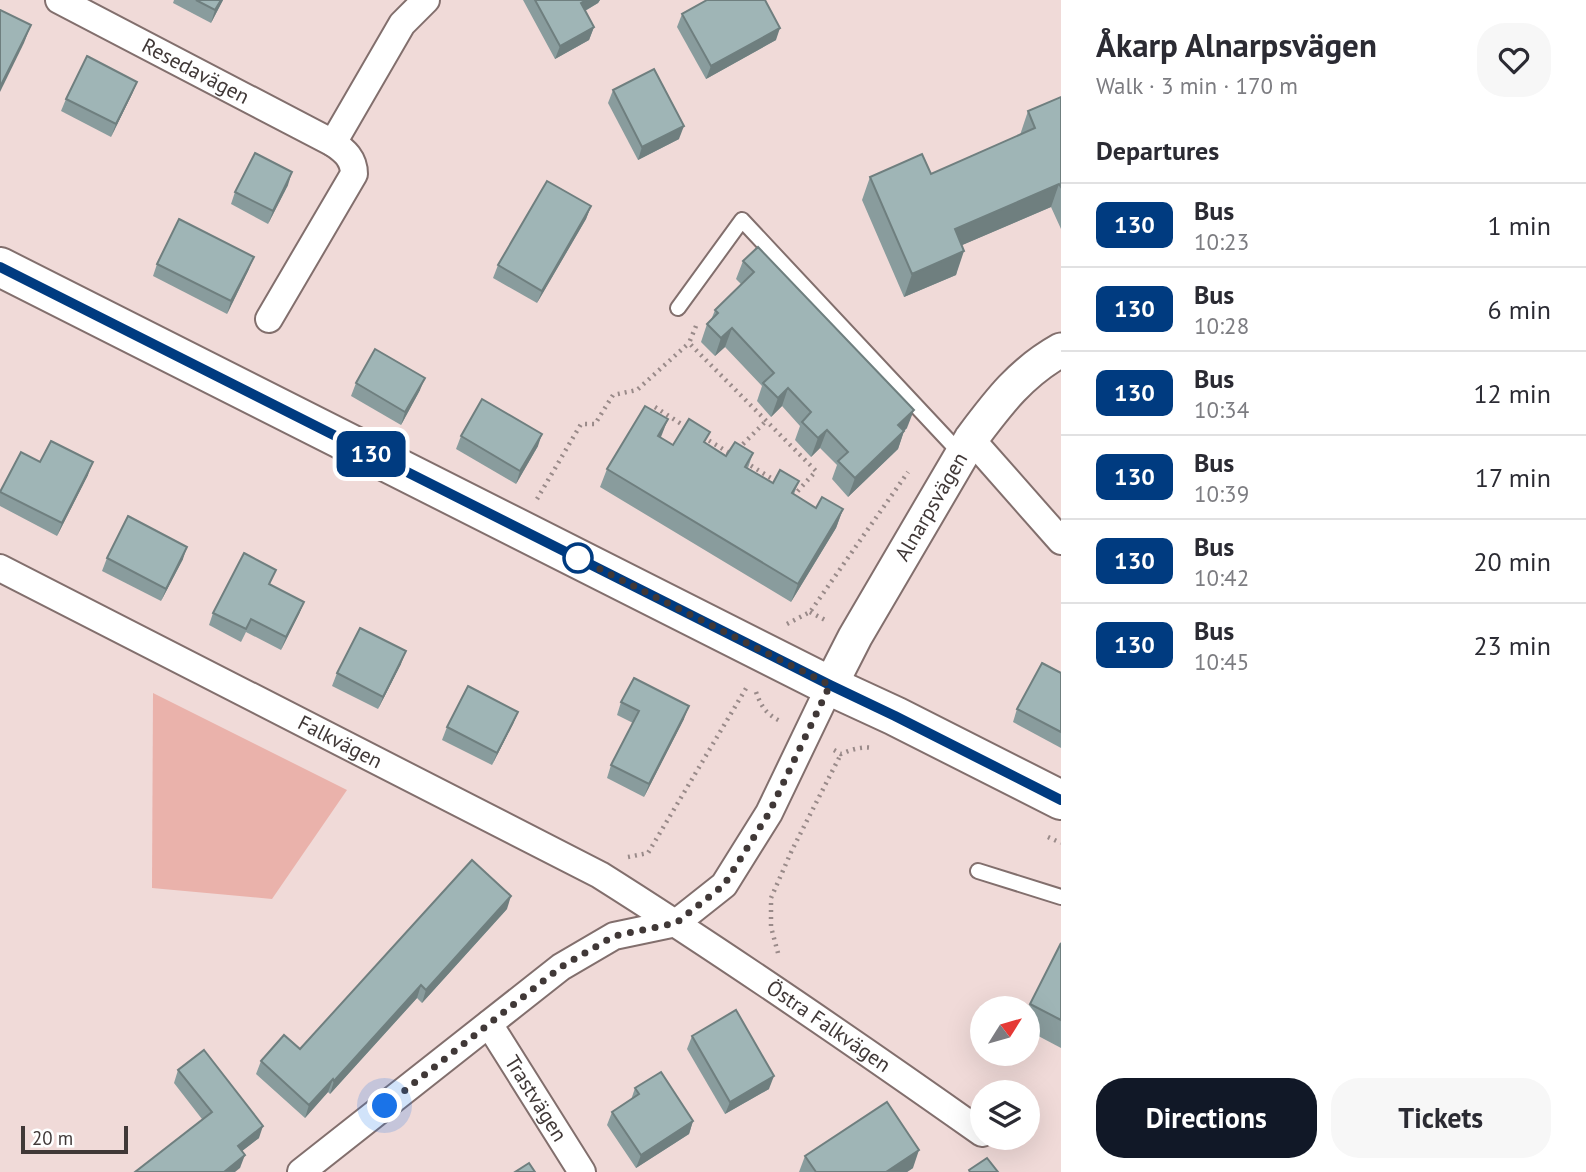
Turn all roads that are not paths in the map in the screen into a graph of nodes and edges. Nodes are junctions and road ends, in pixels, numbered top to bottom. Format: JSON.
{"nodes":[{"id":1,"x":60,"y":0,"type":"edge"},
{"id":2,"x":426,"y":0,"type":"edge"},
{"id":3,"x":333,"y":143,"type":"junction"},
{"id":4,"x":0,"y":267,"type":"edge"},
{"id":5,"x":678,"y":308,"type":"road end"},
{"id":6,"x":269,"y":319,"type":"dead end"},
{"id":7,"x":1061,"y":350,"type":"edge"},
{"id":8,"x":966,"y":447,"type":"junction"},
{"id":9,"x":1061,"y":541,"type":"edge"},
{"id":10,"x":0,"y":568,"type":"edge"},
{"id":11,"x":830,"y":685,"type":"junction"},
{"id":12,"x":1061,"y":800,"type":"edge"},
{"id":13,"x":978,"y":871,"type":"dead end"},
{"id":14,"x":1061,"y":897,"type":"edge"},
{"id":15,"x":676,"y":923,"type":"junction"},
{"id":16,"x":489,"y":1024,"type":"junction"},
{"id":17,"x":970,"y":1124,"type":"edge"},
{"id":18,"x":301,"y":1172,"type":"edge"},
{"id":19,"x":582,"y":1172,"type":"edge"}],
"edges":[{"from":1,"to":3,"type":"street","name":"Resedavägen"},
{"from":2,"to":3,"type":"street"},
{"from":3,"to":6,"type":"street","name":"Resedavägen"},
{"from":4,"to":11,"type":"main road"},
{"from":5,"to":8,"type":"lane"},
{"from":7,"to":8,"type":"street","name":"Alnarpsvägen"},
{"from":8,"to":9,"type":"street"},
{"from":8,"to":11,"type":"street","name":"Alnarpsvägen"},
{"from":10,"to":15,"type":"street","name":"Falkvägen"},
{"from":11,"to":12,"type":"main road"},
{"from":11,"to":15,"type":"street"},
{"from":13,"to":14,"type":"lane"},
{"from":15,"to":16,"type":"street"},
{"from":15,"to":17,"type":"street","name":"Östra Falkvägen"},
{"from":16,"to":18,"type":"street"},
{"from":16,"to":19,"type":"street","name":"Trastvägen"}]}
